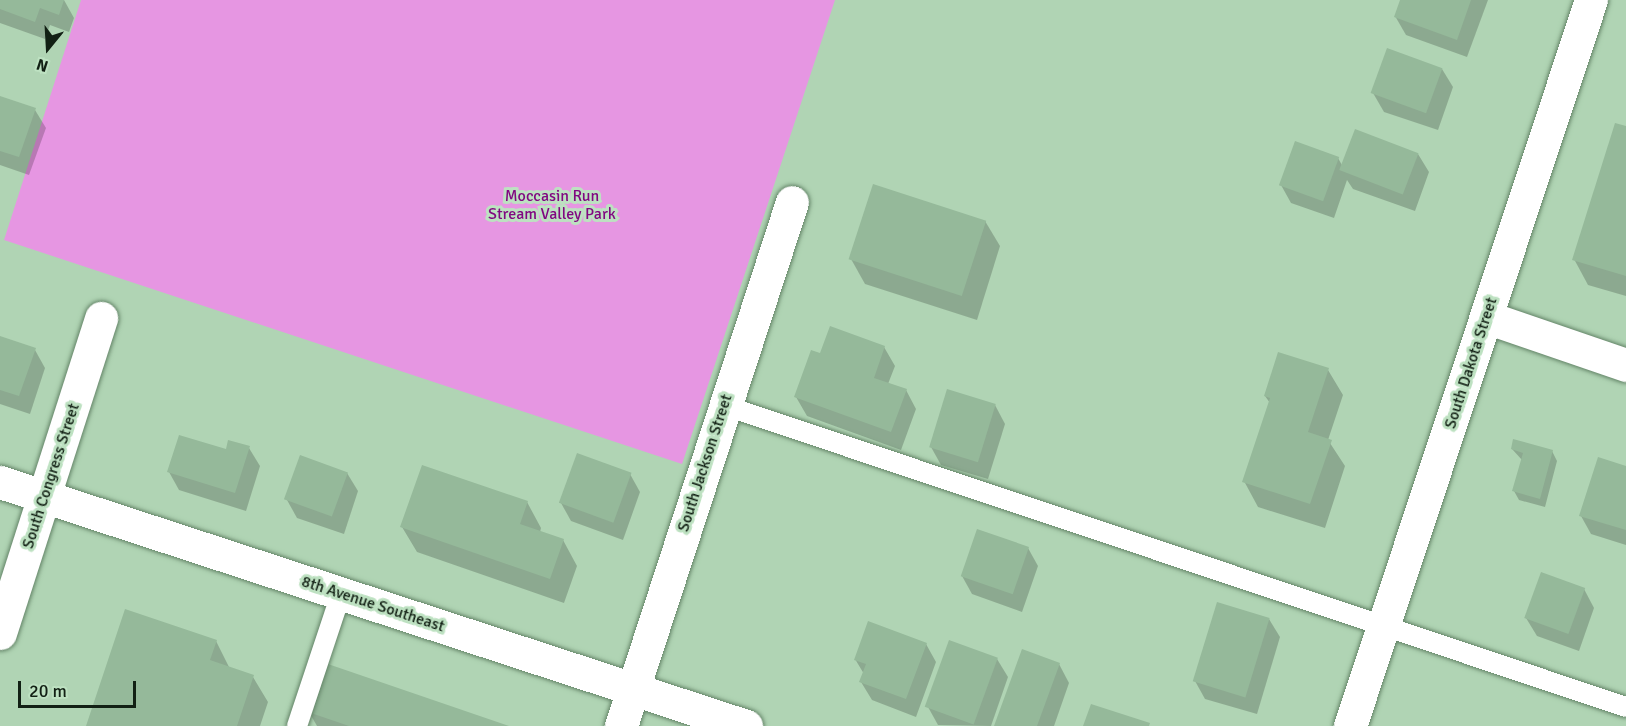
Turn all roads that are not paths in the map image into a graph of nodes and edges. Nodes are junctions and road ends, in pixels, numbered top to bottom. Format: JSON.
{"nodes":[{"id":1,"x":1591,"y":0,"type":"edge"},
{"id":2,"x":792,"y":202,"type":"dead end"},
{"id":3,"x":1486,"y":316,"type":"junction"},
{"id":4,"x":101,"y":318,"type":"dead end"},
{"id":5,"x":1626,"y":365,"type":"edge"},
{"id":6,"x":723,"y":405,"type":"junction"},
{"id":7,"x":0,"y":482,"type":"edge"},
{"id":8,"x":45,"y":496,"type":"junction"},
{"id":9,"x":341,"y":594,"type":"junction"},
{"id":10,"x":1384,"y":624,"type":"junction"},
{"id":11,"x":0,"y":633,"type":"edge"},
{"id":12,"x":634,"y":688,"type":"junction"},
{"id":13,"x":1626,"y":707,"type":"edge"},
{"id":14,"x":297,"y":726,"type":"edge"},
{"id":15,"x":621,"y":726,"type":"edge"},
{"id":16,"x":746,"y":726,"type":"edge"},
{"id":17,"x":1350,"y":726,"type":"edge"}],
"edges":[{"from":1,"to":3,"type":"street","name":"South Dakota Street"},
{"from":2,"to":6,"type":"street","name":"South Jackson Street"},
{"from":3,"to":5,"type":"street"},
{"from":3,"to":10,"type":"street","name":"South Dakota Street"},
{"from":4,"to":8,"type":"street","name":"South Congress Street"},
{"from":6,"to":10,"type":"lane"},
{"from":6,"to":12,"type":"street","name":"South Jackson Street"},
{"from":7,"to":8,"type":"street","name":"8th Avenue Southeast"},
{"from":8,"to":9,"type":"street","name":"8th Avenue Southeast"},
{"from":8,"to":11,"type":"street","name":"South Congress Street"},
{"from":9,"to":12,"type":"street","name":"8th Avenue Southeast"},
{"from":9,"to":14,"type":"lane"},
{"from":10,"to":13,"type":"lane"},
{"from":10,"to":17,"type":"street","name":"South Dakota Street"},
{"from":12,"to":15,"type":"street","name":"South Jackson Street"},
{"from":12,"to":16,"type":"street","name":"8th Avenue Southeast"}]}
